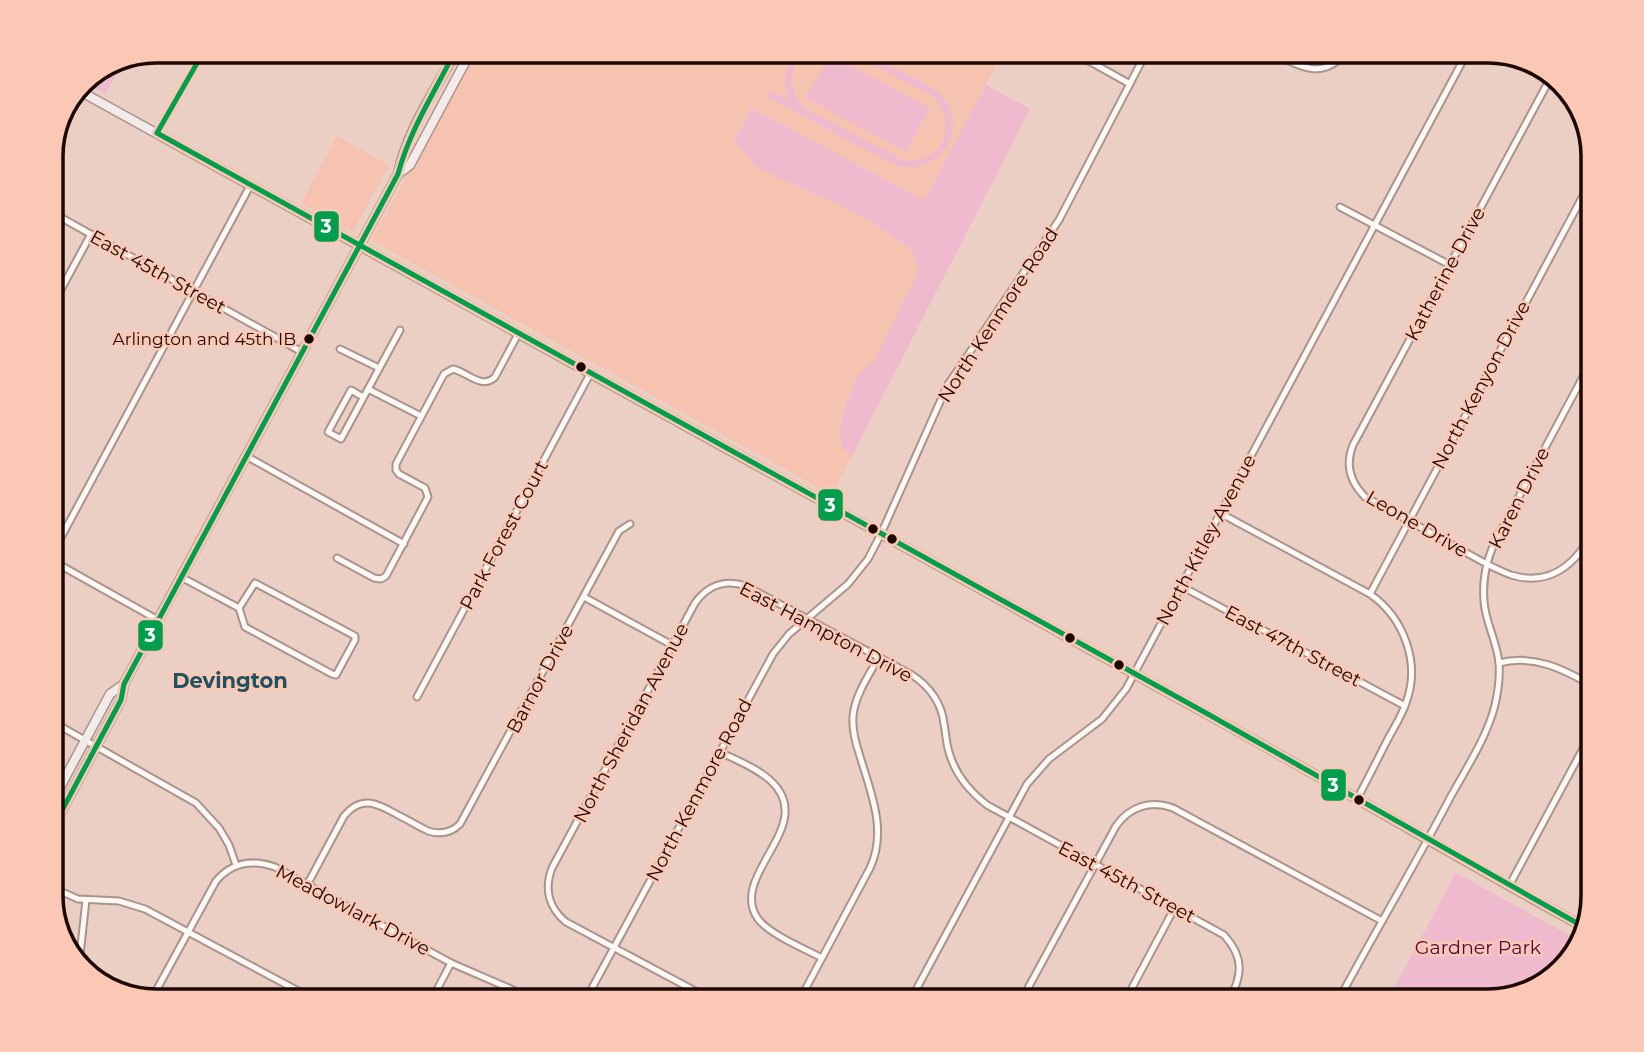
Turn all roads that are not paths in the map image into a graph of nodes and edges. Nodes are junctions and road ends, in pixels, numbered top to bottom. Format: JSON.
{"nodes":[{"id":1,"x":197,"y":63,"type":"edge"},
{"id":2,"x":450,"y":63,"type":"edge"},
{"id":3,"x":465,"y":63,"type":"edge"},
{"id":4,"x":1092,"y":63,"type":"edge"},
{"id":5,"x":1141,"y":63,"type":"edge"},
{"id":6,"x":1294,"y":63,"type":"edge"},
{"id":7,"x":1334,"y":63,"type":"edge"},
{"id":8,"x":1462,"y":63,"type":"edge"},
{"id":9,"x":1130,"y":84,"type":"junction"},
{"id":10,"x":1547,"y":85,"type":"edge"},
{"id":11,"x":86,"y":95,"type":"edge"},
{"id":12,"x":156,"y":133,"type":"junction"},
{"id":13,"x":398,"y":174,"type":"junction"},
{"id":14,"x":250,"y":186,"type":"junction"},
{"id":15,"x":1581,"y":199,"type":"edge"},
{"id":16,"x":1340,"y":207,"type":"dead end"},
{"id":17,"x":63,"y":219,"type":"edge"},
{"id":18,"x":1374,"y":225,"type":"junction"},
{"id":19,"x":90,"y":234,"type":"junction"},
{"id":20,"x":359,"y":247,"type":"junction"},
{"id":21,"x":1450,"y":265,"type":"junction"},
{"id":22,"x":63,"y":285,"type":"edge"},
{"id":23,"x":193,"y":292,"type":"junction"},
{"id":24,"x":400,"y":330,"type":"dead end"},
{"id":25,"x":518,"y":334,"type":"junction"},
{"id":26,"x":340,"y":349,"type":"dead end"},
{"id":27,"x":302,"y":352,"type":"junction"},
{"id":28,"x":379,"y":368,"type":"junction"},
{"id":29,"x":590,"y":374,"type":"junction"},
{"id":30,"x":1581,"y":380,"type":"edge"},
{"id":31,"x":368,"y":388,"type":"junction"},
{"id":32,"x":363,"y":397,"type":"junction"},
{"id":33,"x":421,"y":416,"type":"junction"},
{"id":34,"x":246,"y":456,"type":"junction"},
{"id":35,"x":1351,"y":476,"type":"joint"},
{"id":36,"x":1220,"y":513,"type":"junction"},
{"id":37,"x":1409,"y":521,"type":"junction"},
{"id":38,"x":630,"y":524,"type":"dead end"},
{"id":39,"x":881,"y":534,"type":"junction"},
{"id":40,"x":63,"y":536,"type":"edge"},
{"id":41,"x":404,"y":544,"type":"junction"},
{"id":42,"x":1581,"y":552,"type":"edge"},
{"id":43,"x":337,"y":558,"type":"dead end"},
{"id":44,"x":1487,"y":564,"type":"junction"},
{"id":45,"x":63,"y":565,"type":"edge"},
{"id":46,"x":181,"y":577,"type":"junction"},
{"id":47,"x":730,"y":583,"type":"joint"},
{"id":48,"x":1181,"y":586,"type":"junction"},
{"id":49,"x":1370,"y":594,"type":"junction"},
{"id":50,"x":584,"y":597,"type":"junction"},
{"id":51,"x":239,"y":608,"type":"junction"},
{"id":52,"x":808,"y":618,"type":"junction"},
{"id":53,"x":158,"y":620,"type":"junction"},
{"id":54,"x":672,"y":645,"type":"junction"},
{"id":55,"x":879,"y":657,"type":"junction"},
{"id":56,"x":1499,"y":663,"type":"junction"},
{"id":57,"x":1135,"y":674,"type":"junction"},
{"id":58,"x":1581,"y":679,"type":"edge"},
{"id":59,"x":124,"y":684,"type":"junction"},
{"id":60,"x":417,"y":697,"type":"dead end"},
{"id":61,"x":1405,"y":706,"type":"junction"},
{"id":62,"x":63,"y":728,"type":"edge"},
{"id":63,"x":86,"y":740,"type":"junction"},
{"id":64,"x":97,"y":746,"type":"junction"},
{"id":65,"x":720,"y":752,"type":"junction"},
{"id":66,"x":1581,"y":752,"type":"edge"},
{"id":67,"x":63,"y":782,"type":"edge"},
{"id":68,"x":1357,"y":799,"type":"junction"},
{"id":69,"x":63,"y":809,"type":"edge"},
{"id":70,"x":1009,"y":817,"type":"junction"},
{"id":71,"x":1428,"y":841,"type":"junction"},
{"id":72,"x":1095,"y":864,"type":"junction"},
{"id":73,"x":236,"y":865,"type":"junction"},
{"id":74,"x":307,"y":885,"type":"junction"},
{"id":75,"x":1509,"y":886,"type":"junction"},
{"id":76,"x":63,"y":893,"type":"edge"},
{"id":77,"x":86,"y":900,"type":"junction"},
{"id":78,"x":1175,"y":908,"type":"junction"},
{"id":79,"x":1381,"y":921,"type":"junction"},
{"id":80,"x":1577,"y":923,"type":"edge"},
{"id":81,"x":188,"y":932,"type":"junction"},
{"id":82,"x":614,"y":948,"type":"junction"},
{"id":83,"x":81,"y":950,"type":"edge"},
{"id":84,"x":822,"y":958,"type":"junction"},
{"id":85,"x":451,"y":963,"type":"junction"},
{"id":86,"x":157,"y":989,"type":"edge"},
{"id":87,"x":295,"y":989,"type":"edge"},
{"id":88,"x":437,"y":989,"type":"edge"},
{"id":89,"x":511,"y":989,"type":"edge"},
{"id":90,"x":592,"y":989,"type":"edge"},
{"id":91,"x":691,"y":989,"type":"edge"},
{"id":92,"x":805,"y":989,"type":"edge"},
{"id":93,"x":916,"y":989,"type":"edge"},
{"id":94,"x":1027,"y":989,"type":"edge"},
{"id":95,"x":1131,"y":989,"type":"edge"},
{"id":96,"x":1235,"y":989,"type":"edge"},
{"id":97,"x":1344,"y":989,"type":"edge"}],
"edges":[{"from":1,"to":12,"type":"street"},
{"from":2,"to":13,"type":"main road"},
{"from":3,"to":13,"type":"main road"},
{"from":4,"to":9,"type":"street"},
{"from":5,"to":9,"type":"street","name":"North Kenmore Road"},
{"from":6,"to":7,"type":"street"},
{"from":8,"to":18,"type":"street","name":"North Kitley Avenue"},
{"from":9,"to":39,"type":"street","name":"North Kenmore Road"},
{"from":10,"to":21,"type":"street","name":"Katherine Drive"},
{"from":11,"to":12,"type":"main road"},
{"from":12,"to":14,"type":"main road"},
{"from":13,"to":20,"type":"main road"},
{"from":14,"to":20,"type":"main road"},
{"from":14,"to":23,"type":"street"},
{"from":15,"to":37,"type":"street","name":"North Kenyon Drive"},
{"from":16,"to":18,"type":"street"},
{"from":17,"to":19,"type":"street","name":"East 45th Street"},
{"from":18,"to":21,"type":"street"},
{"from":18,"to":36,"type":"street","name":"North Kitley Avenue"},
{"from":19,"to":22,"type":"street"},
{"from":19,"to":23,"type":"street","name":"East 45th Street"},
{"from":20,"to":25,"type":"main road"},
{"from":20,"to":27,"type":"main road"},
{"from":21,"to":35,"type":"street","name":"Katherine Drive"},
{"from":23,"to":27,"type":"street","name":"East 45th Street"},
{"from":23,"to":40,"type":"street"},
{"from":24,"to":28,"type":"street"},
{"from":25,"to":29,"type":"main road"},
{"from":25,"to":33,"type":"street"},
{"from":26,"to":28,"type":"street"},
{"from":27,"to":34,"type":"main road"},
{"from":28,"to":31,"type":"street"},
{"from":29,"to":39,"type":"main road"},
{"from":29,"to":60,"type":"street","name":"Park Forest Court"},
{"from":30,"to":44,"type":"street","name":"Karen Drive"},
{"from":31,"to":32,"type":"street"},
{"from":31,"to":33,"type":"street"},
{"from":32,"to":32,"type":"street"},
{"from":33,"to":41,"type":"street"},
{"from":34,"to":41,"type":"street"},
{"from":34,"to":46,"type":"main road"},
{"from":35,"to":37,"type":"street","name":"Leone Drive"},
{"from":36,"to":48,"type":"street","name":"North Kitley Avenue"},
{"from":36,"to":49,"type":"street"},
{"from":37,"to":44,"type":"street","name":"Leone Drive"},
{"from":37,"to":49,"type":"street","name":"North Kenyon Drive"},
{"from":38,"to":50,"type":"street","name":"Barnor Drive"},
{"from":39,"to":52,"type":"street","name":"North Kenmore Road"},
{"from":39,"to":57,"type":"main road"},
{"from":41,"to":43,"type":"street"},
{"from":42,"to":44,"type":"street","name":"Leone Drive"},
{"from":44,"to":56,"type":"street","name":"Karen Drive"},
{"from":45,"to":53,"type":"street"},
{"from":46,"to":51,"type":"street"},
{"from":46,"to":53,"type":"main road"},
{"from":47,"to":52,"type":"street","name":"East Hampton Drive"},
{"from":47,"to":54,"type":"street","name":"North Sheridan Avenue"},
{"from":48,"to":57,"type":"street","name":"North Kitley Avenue"},
{"from":48,"to":61,"type":"street","name":"East 47th Street"},
{"from":49,"to":61,"type":"street"},
{"from":50,"to":54,"type":"street"},
{"from":50,"to":74,"type":"street","name":"Barnor Drive"},
{"from":51,"to":51,"type":"street"},
{"from":52,"to":55,"type":"street","name":"East Hampton Drive"},
{"from":52,"to":65,"type":"street","name":"North Kenmore Road"},
{"from":53,"to":59,"type":"main road"},
{"from":54,"to":82,"type":"street","name":"North Sheridan Avenue"},
{"from":55,"to":70,"type":"street","name":"East Hampton Drive"},
{"from":55,"to":84,"type":"street"},
{"from":56,"to":58,"type":"street"},
{"from":56,"to":71,"type":"street","name":"Karen Drive"},
{"from":57,"to":68,"type":"main road"},
{"from":57,"to":70,"type":"street","name":"North Kitley Avenue"},
{"from":59,"to":63,"type":"main road"},
{"from":59,"to":64,"type":"main road"},
{"from":61,"to":68,"type":"street"},
{"from":62,"to":63,"type":"street"},
{"from":63,"to":64,"type":"street"},
{"from":63,"to":67,"type":"main road"},
{"from":64,"to":69,"type":"main road"},
{"from":64,"to":73,"type":"street"},
{"from":65,"to":82,"type":"street","name":"North Kenmore Road"},
{"from":65,"to":84,"type":"street"},
{"from":66,"to":75,"type":"street"},
{"from":68,"to":71,"type":"main road"},
{"from":70,"to":72,"type":"street","name":"East 45th Street"},
{"from":70,"to":93,"type":"street","name":"North Kitley Avenue"},
{"from":71,"to":75,"type":"main road"},
{"from":71,"to":79,"type":"street","name":"Karen Drive"},
{"from":72,"to":78,"type":"street","name":"East 45th Street"},
{"from":72,"to":79,"type":"street"},
{"from":72,"to":94,"type":"street"},
{"from":73,"to":74,"type":"street","name":"Meadowlark Drive"},
{"from":73,"to":81,"type":"street"},
{"from":74,"to":85,"type":"street","name":"Meadowlark Drive"},
{"from":75,"to":80,"type":"main road"},
{"from":76,"to":77,"type":"street"},
{"from":77,"to":81,"type":"street"},
{"from":77,"to":83,"type":"street"},
{"from":78,"to":95,"type":"street"},
{"from":78,"to":96,"type":"street","name":"East 45th Street"},
{"from":79,"to":97,"type":"street","name":"Karen Drive"},
{"from":81,"to":86,"type":"street"},
{"from":81,"to":87,"type":"street"},
{"from":82,"to":90,"type":"street","name":"North Kenmore Road"},
{"from":82,"to":91,"type":"street"},
{"from":84,"to":92,"type":"street"},
{"from":85,"to":88,"type":"street"},
{"from":85,"to":89,"type":"street","name":"Meadowlark Drive"}]}
